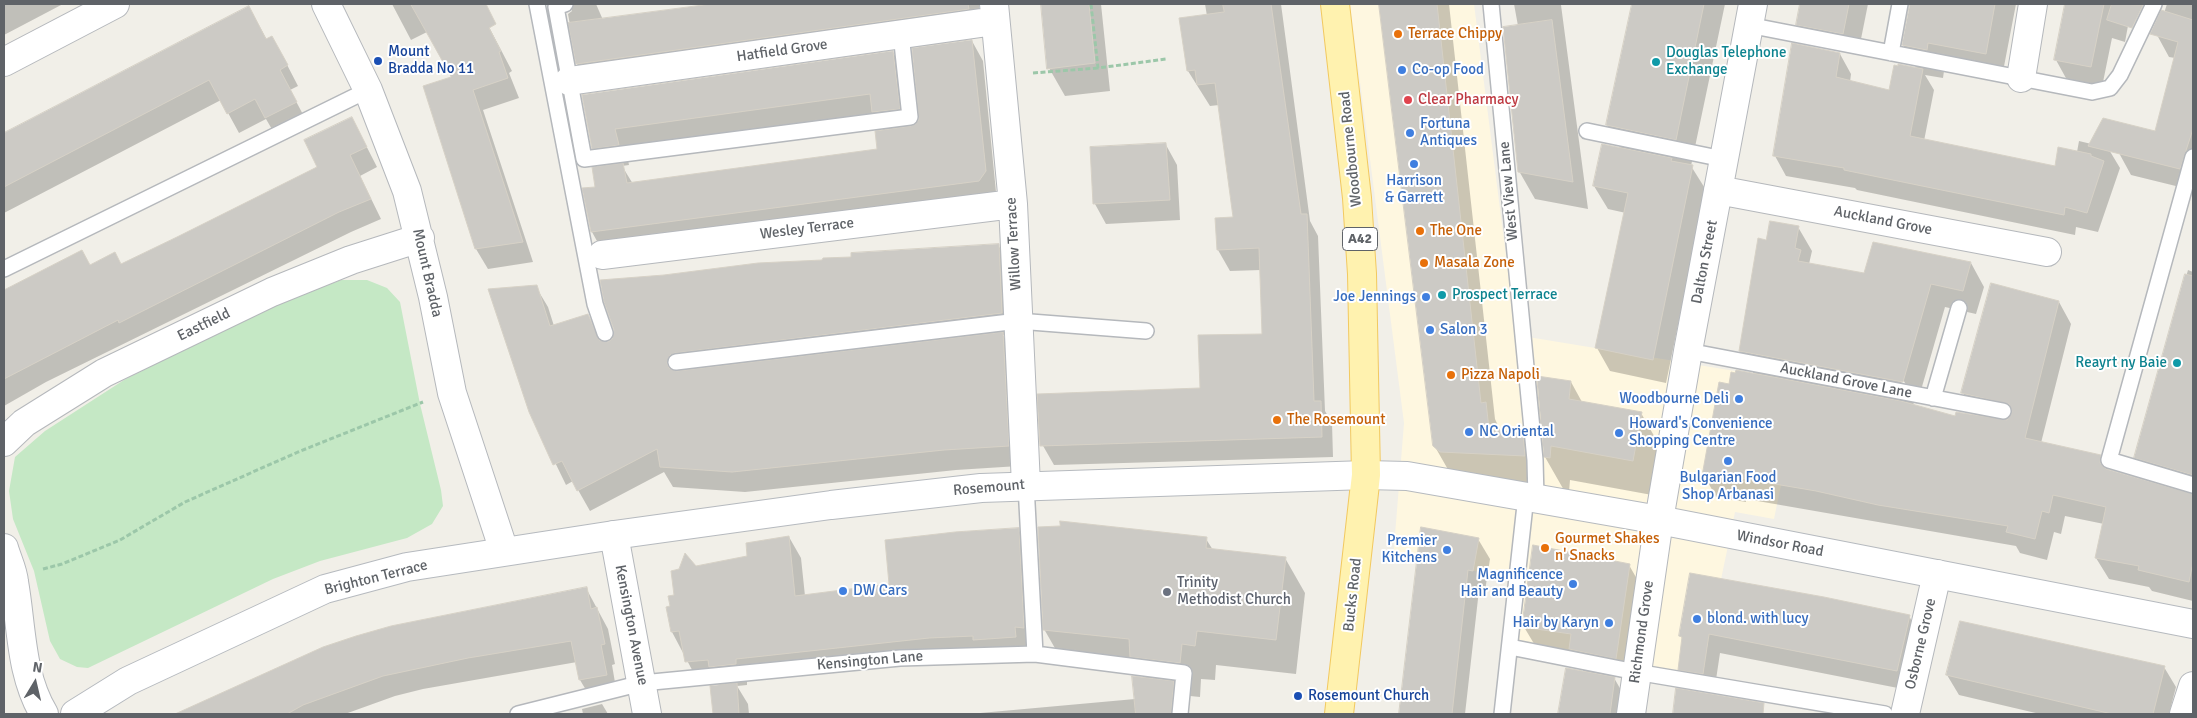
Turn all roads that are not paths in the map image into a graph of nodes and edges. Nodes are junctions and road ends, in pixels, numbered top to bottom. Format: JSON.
{"nodes":[{"id":1,"x":115,"y":4,"type":"edge"},
{"id":2,"x":326,"y":4,"type":"edge"},
{"id":3,"x":537,"y":4,"type":"edge"},
{"id":4,"x":565,"y":4,"type":"edge"},
{"id":5,"x":1335,"y":4,"type":"edge"},
{"id":6,"x":1491,"y":4,"type":"edge"},
{"id":7,"x":1900,"y":4,"type":"edge"},
{"id":8,"x":2033,"y":4,"type":"edge"},
{"id":9,"x":2154,"y":4,"type":"edge"},
{"id":10,"x":994,"y":13,"type":"edge"},
{"id":11,"x":1750,"y":14,"type":"edge"},
{"id":12,"x":901,"y":34,"type":"junction"},
{"id":13,"x":1890,"y":53,"type":"junction"},
{"id":14,"x":4,"y":62,"type":"edge"},
{"id":15,"x":2021,"y":78,"type":"junction"},
{"id":16,"x":569,"y":81,"type":"junction"},
{"id":17,"x":368,"y":90,"type":"junction"},
{"id":18,"x":1586,"y":131,"type":"dead end"},
{"id":19,"x":1723,"y":159,"type":"junction"},
{"id":20,"x":2193,"y":159,"type":"edge"},
{"id":21,"x":1718,"y":190,"type":"junction"},
{"id":22,"x":1012,"y":204,"type":"junction"},
{"id":23,"x":420,"y":238,"type":"junction"},
{"id":24,"x":2047,"y":252,"type":"dead end"},
{"id":25,"x":602,"y":255,"type":"dead end"},
{"id":26,"x":4,"y":269,"type":"edge"},
{"id":27,"x":1959,"y":308,"type":"dead end"},
{"id":28,"x":1018,"y":320,"type":"junction"},
{"id":29,"x":1146,"y":331,"type":"dead end"},
{"id":30,"x":605,"y":334,"type":"dead end"},
{"id":31,"x":1688,"y":351,"type":"junction"},
{"id":32,"x":676,"y":362,"type":"dead end"},
{"id":33,"x":1933,"y":398,"type":"junction"},
{"id":34,"x":2003,"y":411,"type":"dead end"},
{"id":35,"x":4,"y":442,"type":"edge"},
{"id":36,"x":1366,"y":475,"type":"junction"},
{"id":37,"x":1026,"y":485,"type":"junction"},
{"id":38,"x":2193,"y":485,"type":"edge"},
{"id":39,"x":1531,"y":497,"type":"junction"},
{"id":40,"x":1659,"y":520,"type":"junction"},
{"id":41,"x":614,"y":535,"type":"junction"},
{"id":42,"x":4,"y":548,"type":"edge"},
{"id":43,"x":504,"y":551,"type":"junction"},
{"id":44,"x":1937,"y":574,"type":"junction"},
{"id":45,"x":2193,"y":624,"type":"edge"},
{"id":46,"x":1510,"y":647,"type":"junction"},
{"id":47,"x":1035,"y":654,"type":"junction"},
{"id":48,"x":1636,"y":672,"type":"junction"},
{"id":49,"x":642,"y":684,"type":"junction"},
{"id":50,"x":2193,"y":686,"type":"edge"},
{"id":51,"x":44,"y":714,"type":"edge"},
{"id":52,"x":75,"y":714,"type":"edge"},
{"id":53,"x":518,"y":714,"type":"edge"},
{"id":54,"x":647,"y":714,"type":"edge"},
{"id":55,"x":1180,"y":714,"type":"edge"},
{"id":56,"x":1339,"y":714,"type":"edge"},
{"id":57,"x":1502,"y":714,"type":"edge"},
{"id":58,"x":1631,"y":714,"type":"edge"},
{"id":59,"x":1884,"y":714,"type":"edge"},
{"id":60,"x":1905,"y":714,"type":"edge"},
{"id":61,"x":2184,"y":714,"type":"edge"}],
"edges":[{"from":1,"to":14,"type":"street"},
{"from":2,"to":17,"type":"street","name":"Mount Bradda"},
{"from":3,"to":30,"type":"lane"},
{"from":4,"to":16,"type":"lane"},
{"from":5,"to":36,"type":"main road","name":"Woodbourne Road","number":"A42"},
{"from":6,"to":39,"type":"lane","name":"West View Lane"},
{"from":7,"to":13,"type":"lane"},
{"from":8,"to":15,"type":"street"},
{"from":9,"to":15,"type":"lane"},
{"from":10,"to":12,"type":"street","name":"Hatfield Grove"},
{"from":10,"to":22,"type":"street","name":"Willow Terrace"},
{"from":11,"to":13,"type":"lane"},
{"from":11,"to":19,"type":"street","name":"Dalton Street"},
{"from":12,"to":16,"type":"street","name":"Hatfield Grove"},
{"from":12,"to":16,"type":"lane"},
{"from":13,"to":15,"type":"lane"},
{"from":17,"to":23,"type":"street","name":"Mount Bradda"},
{"from":17,"to":26,"type":"lane"},
{"from":18,"to":19,"type":"lane"},
{"from":19,"to":21,"type":"street","name":"Dalton Street"},
{"from":20,"to":38,"type":"lane"},
{"from":21,"to":24,"type":"street","name":"Auckland Grove"},
{"from":21,"to":31,"type":"street","name":"Dalton Street"},
{"from":22,"to":25,"type":"street","name":"Wesley Terrace"},
{"from":22,"to":28,"type":"street","name":"Willow Terrace"},
{"from":23,"to":35,"type":"street","name":"Eastfield"},
{"from":23,"to":43,"type":"street","name":"Mount Bradda"},
{"from":27,"to":33,"type":"lane"},
{"from":28,"to":29,"type":"lane"},
{"from":28,"to":32,"type":"lane"},
{"from":28,"to":37,"type":"street","name":"Willow Terrace"},
{"from":31,"to":33,"type":"lane","name":"Auckland Grove Lane"},
{"from":31,"to":40,"type":"street","name":"Dalton Street"},
{"from":33,"to":34,"type":"lane","name":"Auckland Grove Lane"},
{"from":36,"to":37,"type":"street","name":"Rosemount"},
{"from":36,"to":39,"type":"street","name":"Windsor Road"},
{"from":36,"to":56,"type":"main road","name":"Bucks Road","number":"A42"},
{"from":37,"to":41,"type":"street","name":"Rosemount"},
{"from":37,"to":47,"type":"lane"},
{"from":39,"to":40,"type":"street","name":"Windsor Road"},
{"from":39,"to":46,"type":"lane","name":"West View Lane"},
{"from":40,"to":44,"type":"street","name":"Windsor Road"},
{"from":40,"to":48,"type":"street","name":"Richmond Grove"},
{"from":41,"to":43,"type":"street","name":"Brighton Terrace"},
{"from":41,"to":49,"type":"street","name":"Kensington Avenue"},
{"from":42,"to":51,"type":"street"},
{"from":43,"to":52,"type":"street","name":"Brighton Terrace"},
{"from":44,"to":45,"type":"street","name":"Windsor Road"},
{"from":44,"to":60,"type":"street","name":"Osborne Grove"},
{"from":46,"to":48,"type":"lane"},
{"from":46,"to":57,"type":"lane","name":"West View Lane"},
{"from":47,"to":49,"type":"lane","name":"Kensington Lane"},
{"from":47,"to":55,"type":"lane","name":"Kensington Lane"},
{"from":48,"to":58,"type":"street","name":"Richmond Grove"},
{"from":48,"to":59,"type":"lane"},
{"from":49,"to":53,"type":"lane","name":"Kensington Lane"},
{"from":49,"to":54,"type":"street","name":"Kensington Avenue"},
{"from":50,"to":61,"type":"street"}]}
